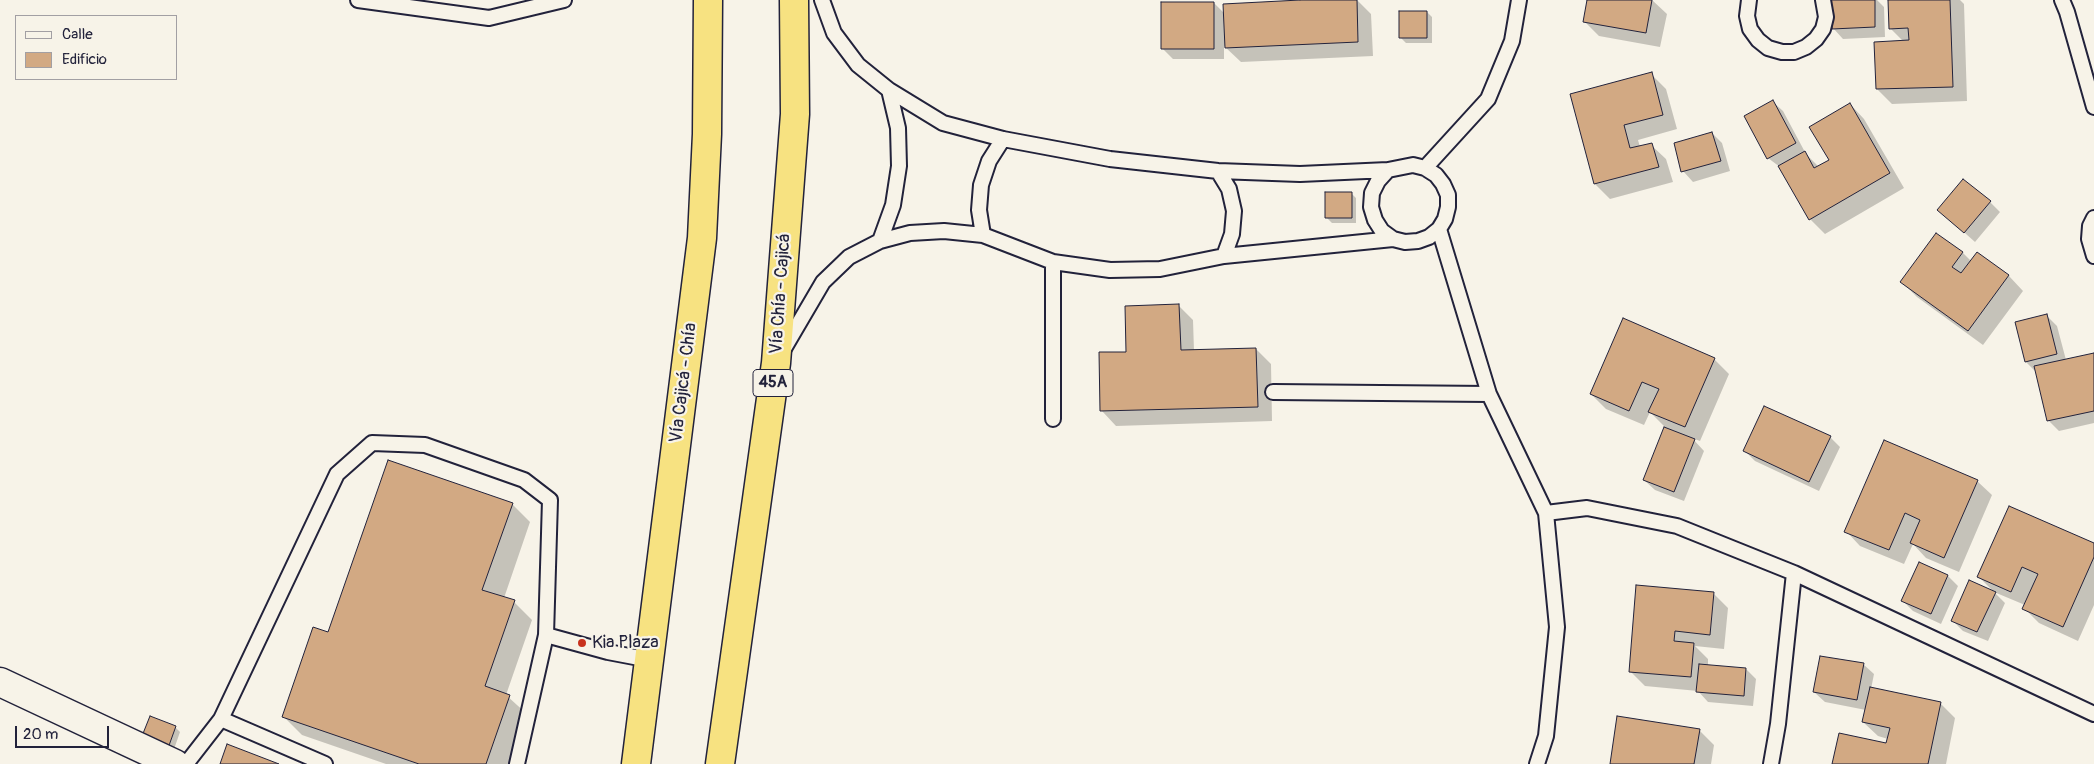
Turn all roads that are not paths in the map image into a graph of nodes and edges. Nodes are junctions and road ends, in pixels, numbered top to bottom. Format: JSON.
{"nodes":[{"id":1,"x":358,"y":0,"type":"edge"},
{"id":2,"x":564,"y":0,"type":"edge"},
{"id":3,"x":708,"y":0,"type":"edge"},
{"id":4,"x":794,"y":0,"type":"edge"},
{"id":5,"x":822,"y":0,"type":"edge"},
{"id":6,"x":1519,"y":0,"type":"edge"},
{"id":7,"x":1749,"y":0,"type":"edge"},
{"id":8,"x":1823,"y":0,"type":"edge"},
{"id":9,"x":2062,"y":0,"type":"edge"},
{"id":10,"x":889,"y":90,"type":"junction"},
{"id":11,"x":2094,"y":107,"type":"edge"},
{"id":12,"x":1003,"y":139,"type":"junction"},
{"id":13,"x":1425,"y":168,"type":"junction"},
{"id":14,"x":1388,"y":170,"type":"junction"},
{"id":15,"x":1218,"y":171,"type":"junction"},
{"id":16,"x":2094,"y":218,"type":"edge"},
{"id":17,"x":1439,"y":229,"type":"junction"},
{"id":18,"x":983,"y":235,"type":"junction"},
{"id":19,"x":1393,"y":239,"type":"junction"},
{"id":20,"x":880,"y":241,"type":"junction"},
{"id":21,"x":1224,"y":256,"type":"junction"},
{"id":22,"x":2094,"y":256,"type":"edge"},
{"id":23,"x":1053,"y":262,"type":"junction"},
{"id":24,"x":776,"y":363,"type":"junction"},
{"id":25,"x":1273,"y":392,"type":"dead end"},
{"id":26,"x":1488,"y":394,"type":"junction"},
{"id":27,"x":1053,"y":418,"type":"dead end"},
{"id":28,"x":1546,"y":513,"type":"junction"},
{"id":29,"x":1794,"y":573,"type":"junction"},
{"id":30,"x":546,"y":635,"type":"junction"},
{"id":31,"x":650,"y":660,"type":"junction"},
{"id":32,"x":0,"y":682,"type":"edge"},
{"id":33,"x":2094,"y":714,"type":"edge"},
{"id":34,"x":221,"y":719,"type":"junction"},
{"id":35,"x":174,"y":764,"type":"edge"},
{"id":36,"x":186,"y":764,"type":"edge"},
{"id":37,"x":325,"y":764,"type":"edge"},
{"id":38,"x":517,"y":764,"type":"edge"},
{"id":39,"x":636,"y":764,"type":"edge"},
{"id":40,"x":720,"y":764,"type":"edge"},
{"id":41,"x":1537,"y":764,"type":"edge"},
{"id":42,"x":1771,"y":764,"type":"edge"}],
"edges":[{"from":1,"to":2,"type":"lane"},
{"from":3,"to":31,"type":"highway","name":"Vía Cajicá - Chía"},
{"from":4,"to":24,"type":"highway","name":"Vía Chía - Cajicá","number":"45A"},
{"from":5,"to":10,"type":"lane"},
{"from":6,"to":13,"type":"lane"},
{"from":7,"to":8,"type":"lane"},
{"from":9,"to":11,"type":"lane"},
{"from":10,"to":12,"type":"lane"},
{"from":10,"to":20,"type":"lane"},
{"from":12,"to":15,"type":"lane"},
{"from":12,"to":18,"type":"lane"},
{"from":13,"to":14,"type":"lane"},
{"from":13,"to":17,"type":"lane"},
{"from":14,"to":15,"type":"lane"},
{"from":14,"to":19,"type":"lane"},
{"from":15,"to":21,"type":"lane"},
{"from":16,"to":22,"type":"lane"},
{"from":17,"to":19,"type":"lane"},
{"from":17,"to":26,"type":"lane"},
{"from":18,"to":20,"type":"lane"},
{"from":18,"to":23,"type":"lane"},
{"from":19,"to":21,"type":"lane"},
{"from":20,"to":24,"type":"lane"},
{"from":21,"to":23,"type":"lane"},
{"from":23,"to":27,"type":"lane"},
{"from":24,"to":40,"type":"highway","name":"Vía Chía - Cajicá","number":"45A"},
{"from":25,"to":26,"type":"lane"},
{"from":26,"to":28,"type":"lane"},
{"from":28,"to":29,"type":"lane"},
{"from":28,"to":41,"type":"lane"},
{"from":29,"to":33,"type":"lane"},
{"from":29,"to":42,"type":"lane"},
{"from":30,"to":31,"type":"lane"},
{"from":30,"to":34,"type":"lane"},
{"from":30,"to":38,"type":"lane"},
{"from":31,"to":39,"type":"highway","name":"Vía Cajicá - Chía"},
{"from":32,"to":35,"type":"street"},
{"from":34,"to":36,"type":"lane"},
{"from":34,"to":37,"type":"lane"}]}
